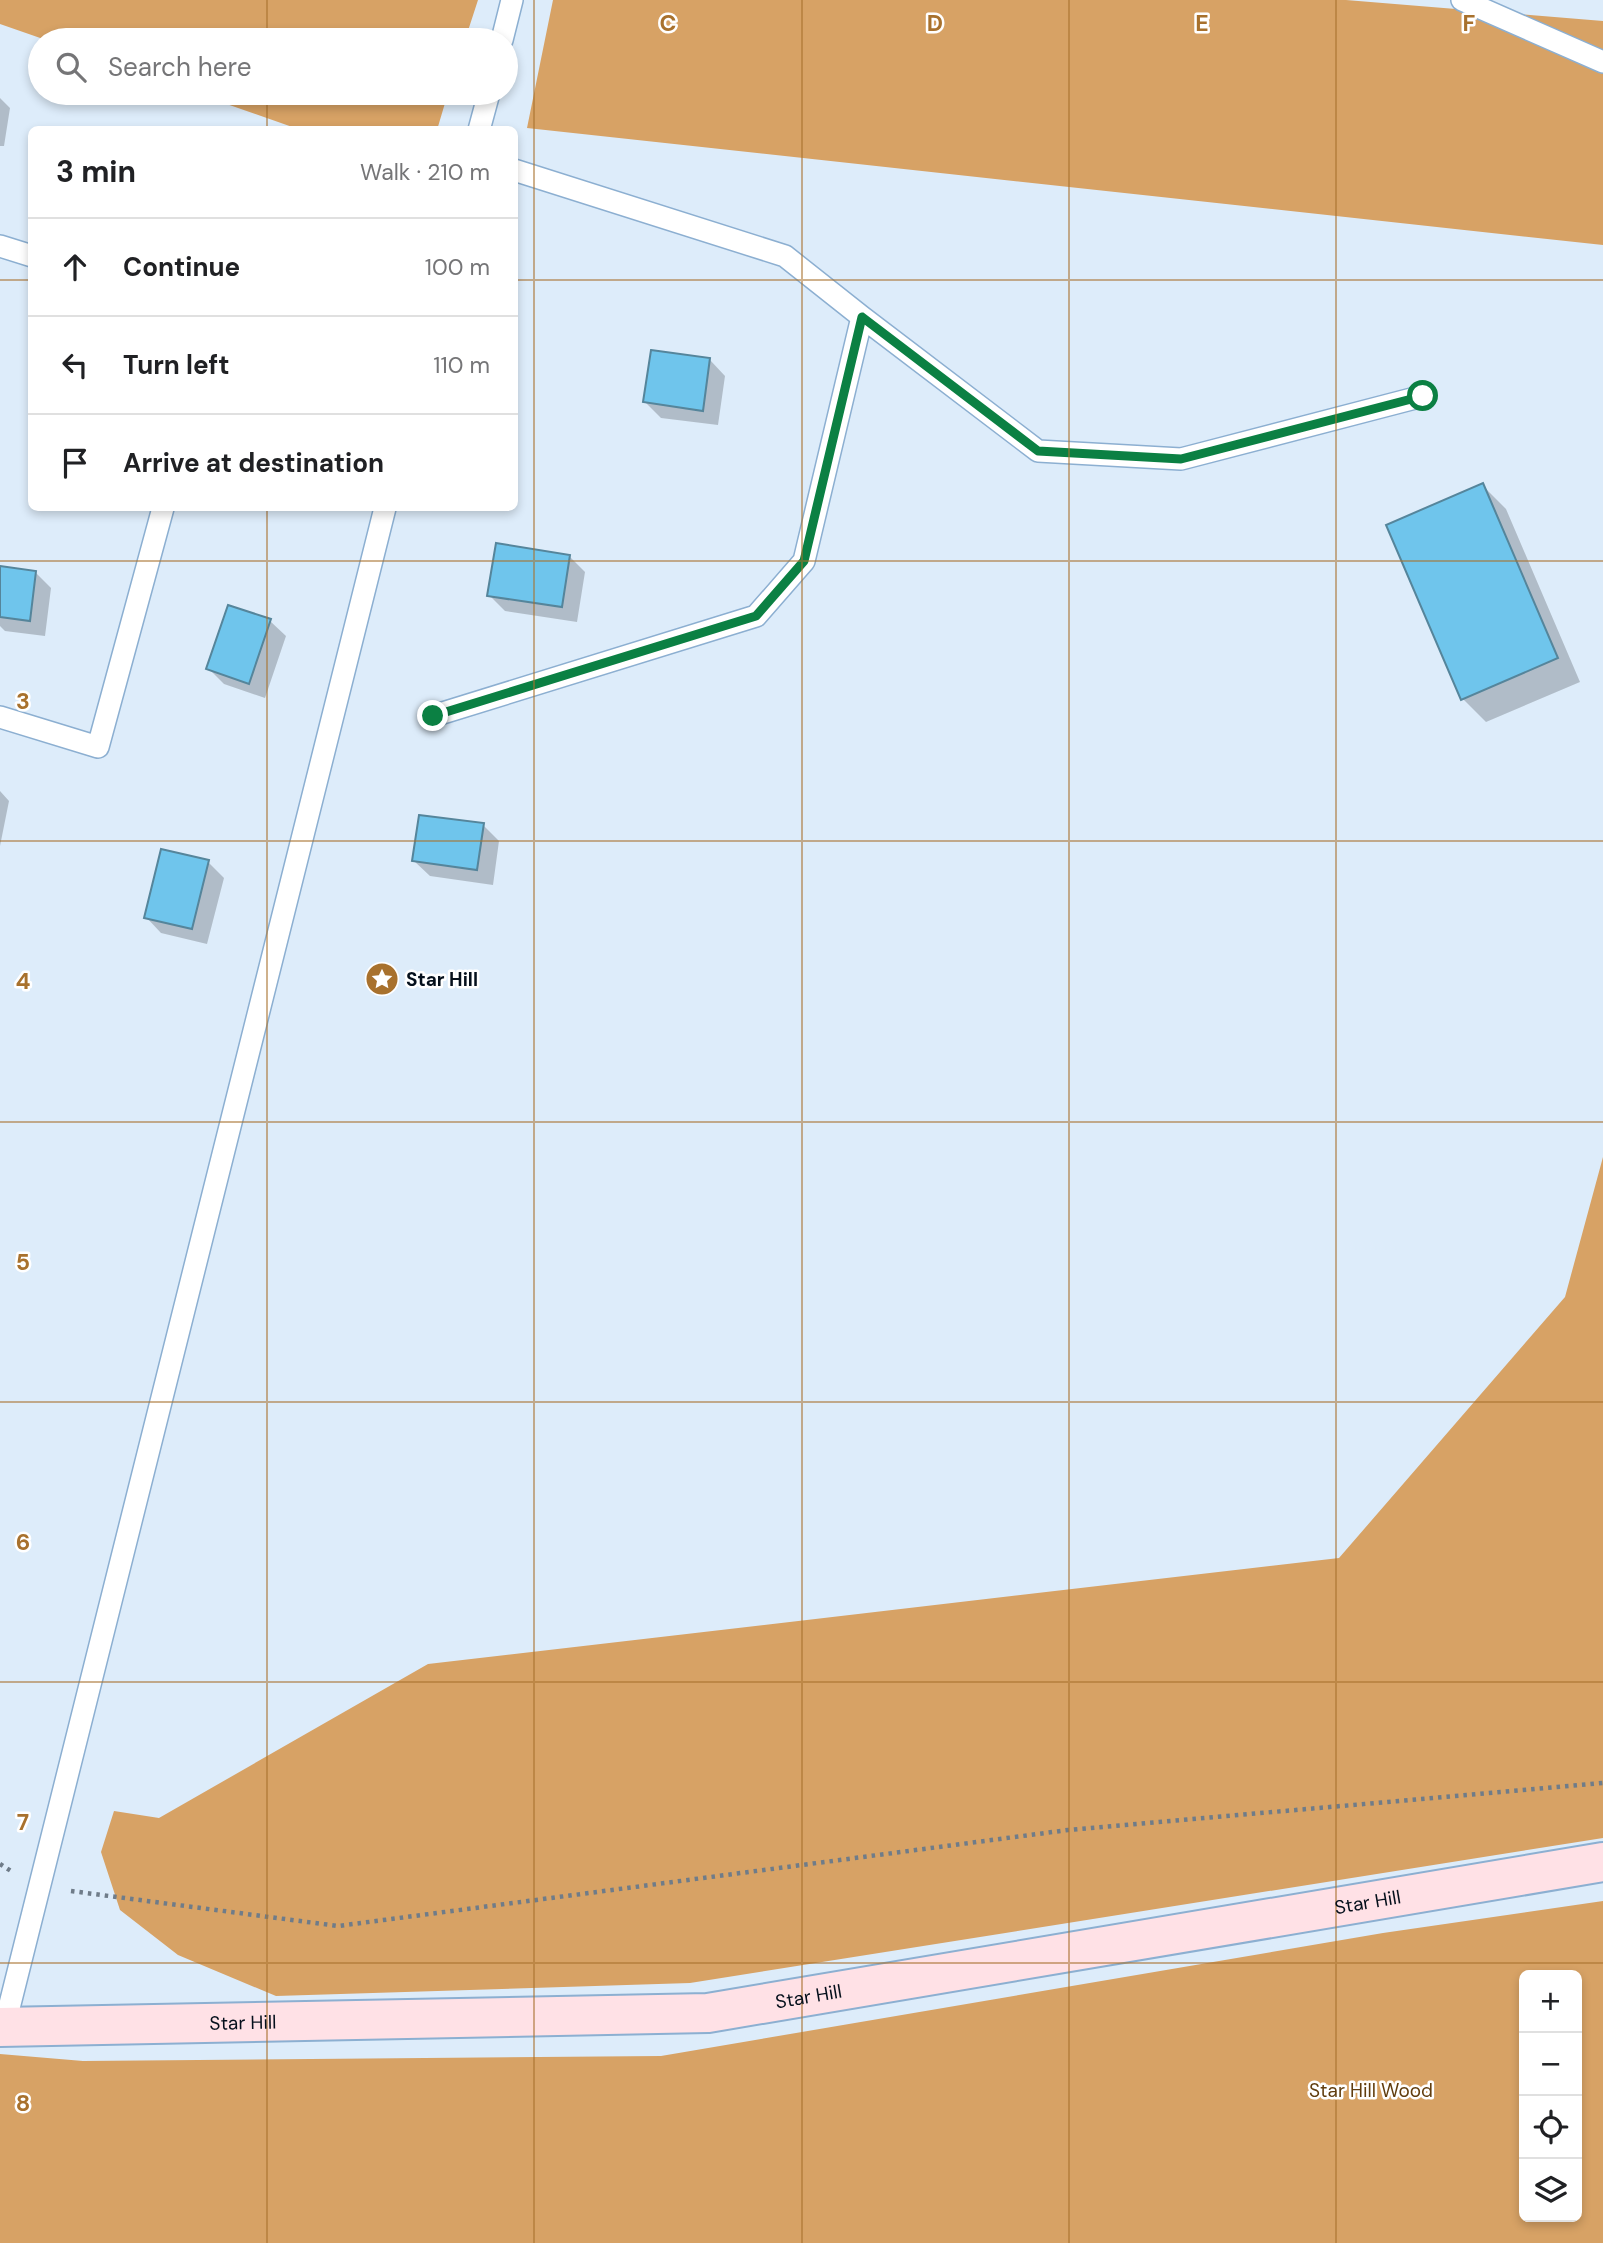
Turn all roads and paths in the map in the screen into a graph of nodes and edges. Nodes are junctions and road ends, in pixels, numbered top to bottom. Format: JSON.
{"nodes":[{"id":1,"x":512,"y":0,"type":"edge"},
{"id":2,"x":1462,"y":0,"type":"edge"},
{"id":3,"x":505,"y":28,"type":"edge"},
{"id":4,"x":1603,"y":62,"type":"edge"},
{"id":5,"x":486,"y":105,"type":"edge"},
{"id":6,"x":480,"y":126,"type":"edge"},
{"id":7,"x":518,"y":171,"type":"edge"},
{"id":8,"x":0,"y":246,"type":"edge"},
{"id":9,"x":28,"y":255,"type":"edge"},
{"id":10,"x":862,"y":317,"type":"junction"},
{"id":11,"x":1423,"y":396,"type":"dead end"},
{"id":12,"x":162,"y":511,"type":"edge"},
{"id":13,"x":384,"y":511,"type":"edge"},
{"id":14,"x":433,"y":716,"type":"dead end"},
{"id":15,"x":0,"y":717,"type":"edge"},
{"id":16,"x":1603,"y":1783,"type":"edge"},
{"id":17,"x":1603,"y":1862,"type":"edge"},
{"id":18,"x":0,"y":1864,"type":"edge"},
{"id":19,"x":39,"y":1887,"type":"junction"},
{"id":20,"x":2,"y":2027,"type":"edge"}],
"edges":[{"from":1,"to":3,"type":"lane"},
{"from":2,"to":4,"type":"lane"},
{"from":5,"to":6,"type":"lane"},
{"from":7,"to":10,"type":"lane"},
{"from":8,"to":9,"type":"lane"},
{"from":10,"to":11,"type":"lane"},
{"from":10,"to":14,"type":"lane"},
{"from":12,"to":15,"type":"lane"},
{"from":13,"to":19,"type":"lane"},
{"from":16,"to":19,"type":"path"},
{"from":17,"to":20,"type":"street","name":"Star Hill"},
{"from":18,"to":19,"type":"path"},
{"from":19,"to":20,"type":"lane"}]}
